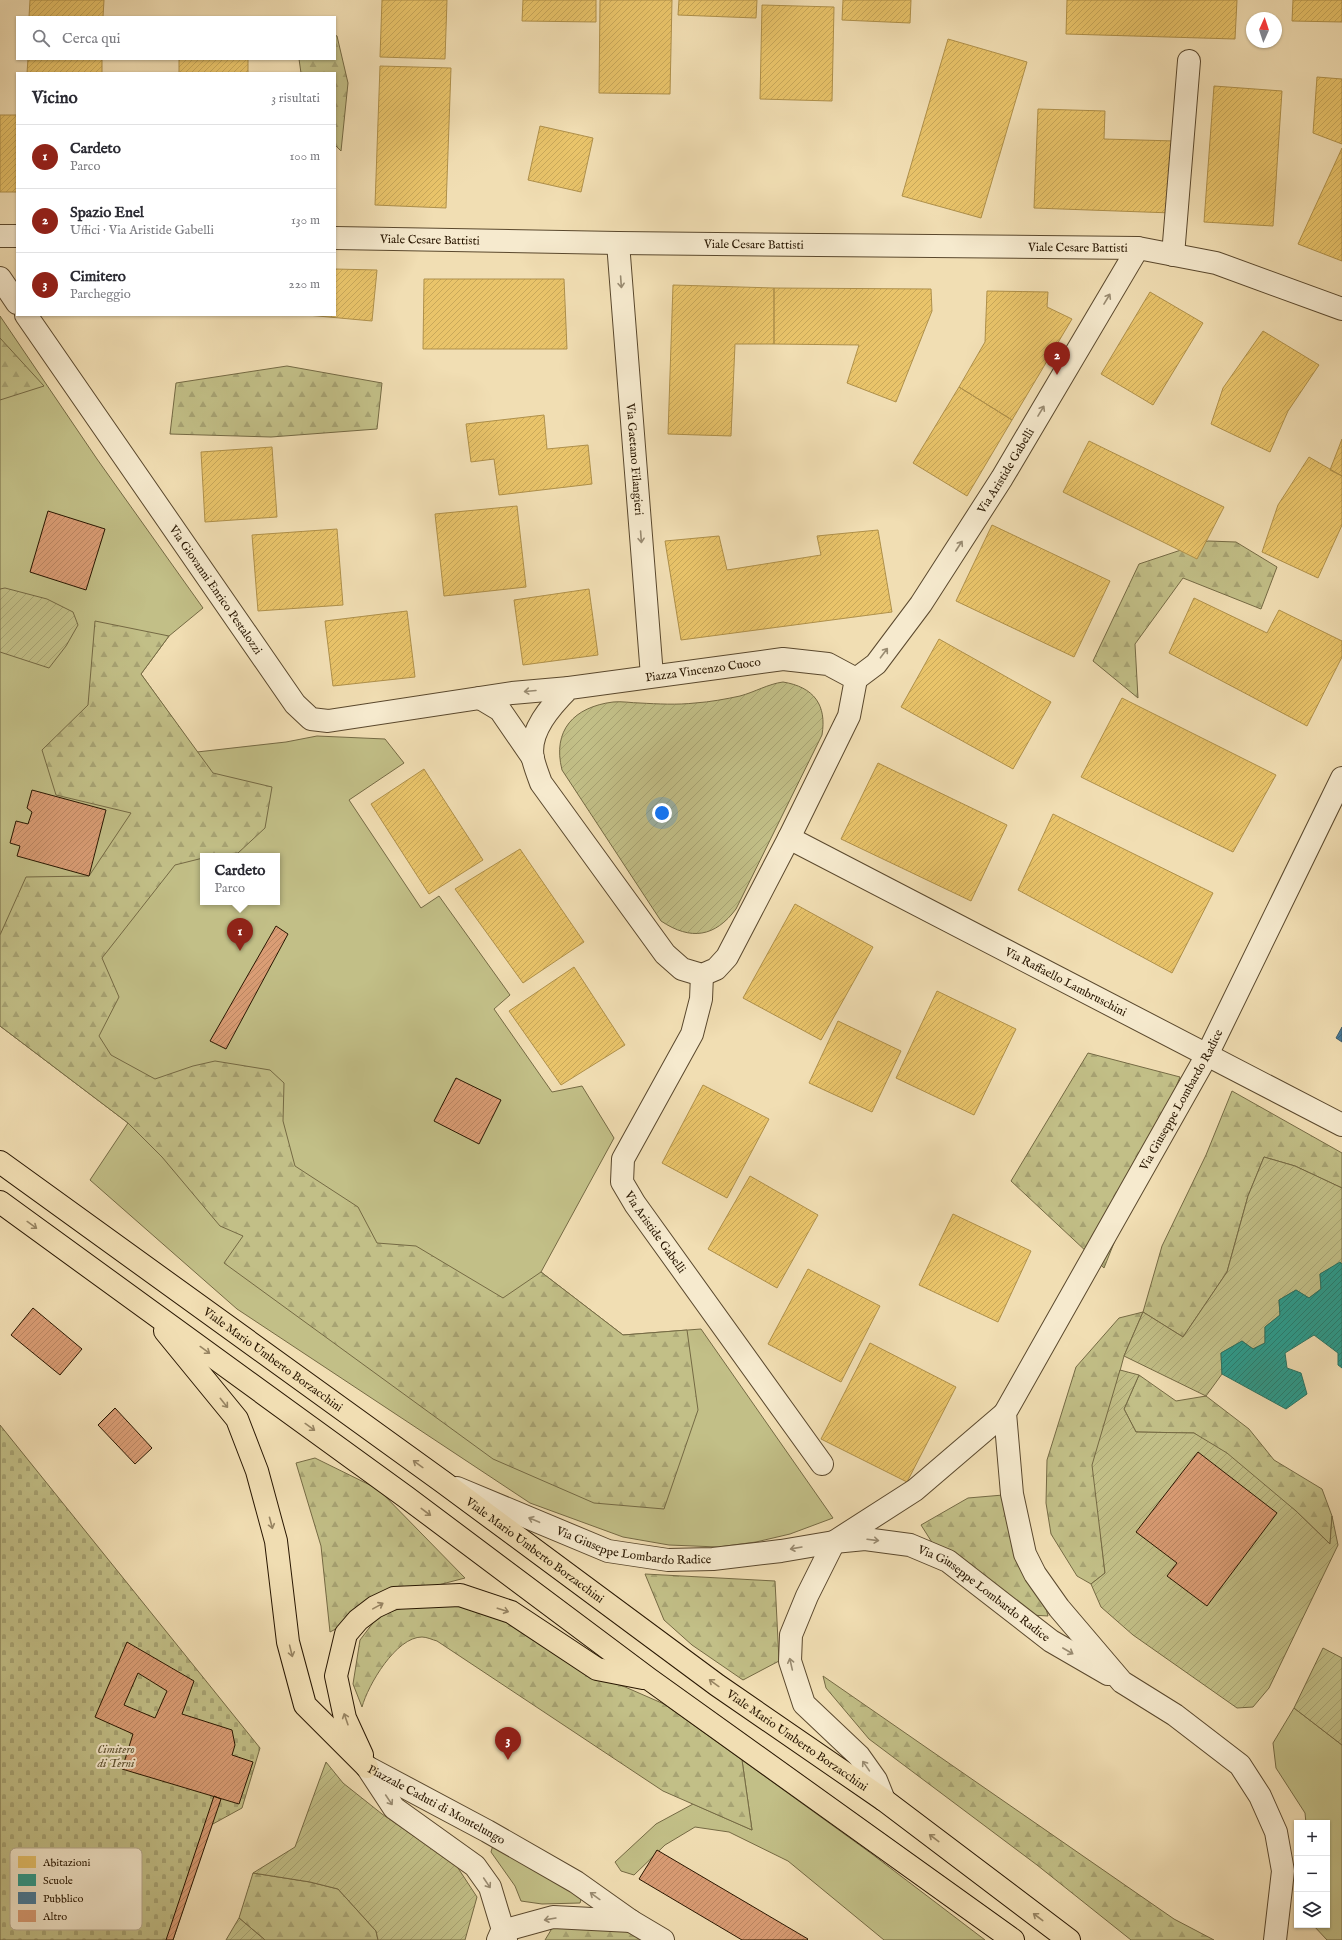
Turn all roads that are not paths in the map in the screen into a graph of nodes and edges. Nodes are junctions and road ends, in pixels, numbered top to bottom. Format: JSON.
{"nodes":[{"id":1,"x":1190,"y":62,"type":"dead end"},
{"id":2,"x":0,"y":236,"type":"edge"},
{"id":3,"x":16,"y":236,"type":"edge"},
{"id":4,"x":336,"y":238,"type":"edge"},
{"id":5,"x":618,"y":243,"type":"junction"},
{"id":6,"x":1138,"y":248,"type":"junction"},
{"id":7,"x":1173,"y":255,"type":"junction"},
{"id":8,"x":0,"y":278,"type":"edge"},
{"id":9,"x":16,"y":301,"type":"edge"},
{"id":10,"x":1342,"y":309,"type":"edge"},
{"id":11,"x":27,"y":316,"type":"edge"},
{"id":12,"x":652,"y":676,"type":"junction"},
{"id":13,"x":856,"y":679,"type":"junction"},
{"id":14,"x":569,"y":688,"type":"junction"},
{"id":15,"x":480,"y":698,"type":"junction"},
{"id":16,"x":533,"y":758,"type":"junction"},
{"id":17,"x":1342,"y":778,"type":"edge"},
{"id":18,"x":790,"y":838,"type":"junction"},
{"id":19,"x":702,"y":975,"type":"junction"},
{"id":20,"x":1207,"y":1055,"type":"junction"},
{"id":21,"x":1342,"y":1125,"type":"edge"},
{"id":22,"x":0,"y":1162,"type":"edge"},
{"id":23,"x":0,"y":1202,"type":"edge"},
{"id":24,"x":146,"y":1308,"type":"junction"},
{"id":25,"x":1005,"y":1413,"type":"junction"},
{"id":26,"x":822,"y":1464,"type":"dead end"},
{"id":27,"x":443,"y":1482,"type":"junction"},
{"id":28,"x":834,"y":1542,"type":"junction"},
{"id":29,"x":649,"y":1679,"type":"junction"},
{"id":30,"x":1122,"y":1682,"type":"junction"},
{"id":31,"x":367,"y":1768,"type":"junction"},
{"id":32,"x":884,"y":1800,"type":"junction"},
{"id":33,"x":630,"y":1921,"type":"junction"},
{"id":34,"x":502,"y":1937,"type":"edge"},
{"id":35,"x":663,"y":1940,"type":"edge"},
{"id":36,"x":1013,"y":1940,"type":"edge"},
{"id":37,"x":1069,"y":1940,"type":"edge"},
{"id":38,"x":1274,"y":1940,"type":"edge"}],
"edges":[{"from":1,"to":7,"type":"street"},
{"from":2,"to":3,"type":"street"},
{"from":4,"to":5,"type":"street","name":"Viale Cesare Battisti"},
{"from":5,"to":6,"type":"street","name":"Viale Cesare Battisti"},
{"from":5,"to":12,"type":"street","name":"Via Gaetano Filangieri","one_way":true},
{"from":6,"to":7,"type":"street","name":"Viale Cesare Battisti"},
{"from":13,"to":6,"type":"street","name":"Via Aristide Gabelli","one_way":true},
{"from":7,"to":10,"type":"street","name":"Viale Cesare Battisti"},
{"from":8,"to":9,"type":"street","name":"Via Giovanni Enrico Pestalozzi"},
{"from":11,"to":15,"type":"street","name":"Via Giovanni Enrico Pestalozzi"},
{"from":12,"to":13,"type":"street","name":"Piazza Vincenzo Cuoco"},
{"from":12,"to":14,"type":"street","name":"Piazza Vincenzo Cuoco"},
{"from":13,"to":18,"type":"street"},
{"from":14,"to":15,"type":"street","name":"Via Giovanni Enrico Pestalozzi","one_way":true},
{"from":14,"to":16,"type":"street"},
{"from":15,"to":16,"type":"street"},
{"from":16,"to":19,"type":"street"},
{"from":17,"to":20,"type":"street","name":"Via Giuseppe Lombardo Radice"},
{"from":18,"to":19,"type":"street"},
{"from":18,"to":20,"type":"street","name":"Via Raffaello Lambruschini"},
{"from":19,"to":26,"type":"street","name":"Via Aristide Gabelli"},
{"from":20,"to":21,"type":"street","name":"Via Raffaello Lambruschini"},
{"from":20,"to":25,"type":"street","name":"Via Giuseppe Lombardo Radice"},
{"from":27,"to":22,"type":"main road","name":"Viale Mario Umberto Borzacchini","one_way":true},
{"from":23,"to":24,"type":"main road","one_way":true},
{"from":24,"to":29,"type":"main road","one_way":true},
{"from":24,"to":31,"type":"main road","one_way":true},
{"from":25,"to":28,"type":"street","name":"Via Giuseppe Lombardo Radice"},
{"from":25,"to":30,"type":"street","name":"Via Giuseppe Lombardo Radice"},
{"from":28,"to":27,"type":"street","name":"Via Giuseppe Lombardo Radice","one_way":true},
{"from":32,"to":27,"type":"main road","name":"Viale Mario Umberto Borzacchini","one_way":true},
{"from":28,"to":30,"type":"street","name":"Via Giuseppe Lombardo Radice","one_way":true},
{"from":32,"to":28,"type":"street","one_way":true},
{"from":31,"to":29,"type":"main road","one_way":true},
{"from":29,"to":36,"type":"main road"},
{"from":30,"to":38,"type":"street","name":"Via Giuseppe Lombardo Radice"},
{"from":33,"to":31,"type":"street","name":"Piazzale Caduti di Montelungo","one_way":true},
{"from":31,"to":34,"type":"street","name":"Piazzale Caduti di Montelungo","one_way":true},
{"from":37,"to":32,"type":"main road","name":"Viale Mario Umberto Borzacchini","one_way":true},
{"from":33,"to":34,"type":"street","name":"Piazzale Caduti di Montelungo","one_way":true},
{"from":33,"to":35,"type":"street","name":"Piazzale Caduti di Montelungo"}]}
